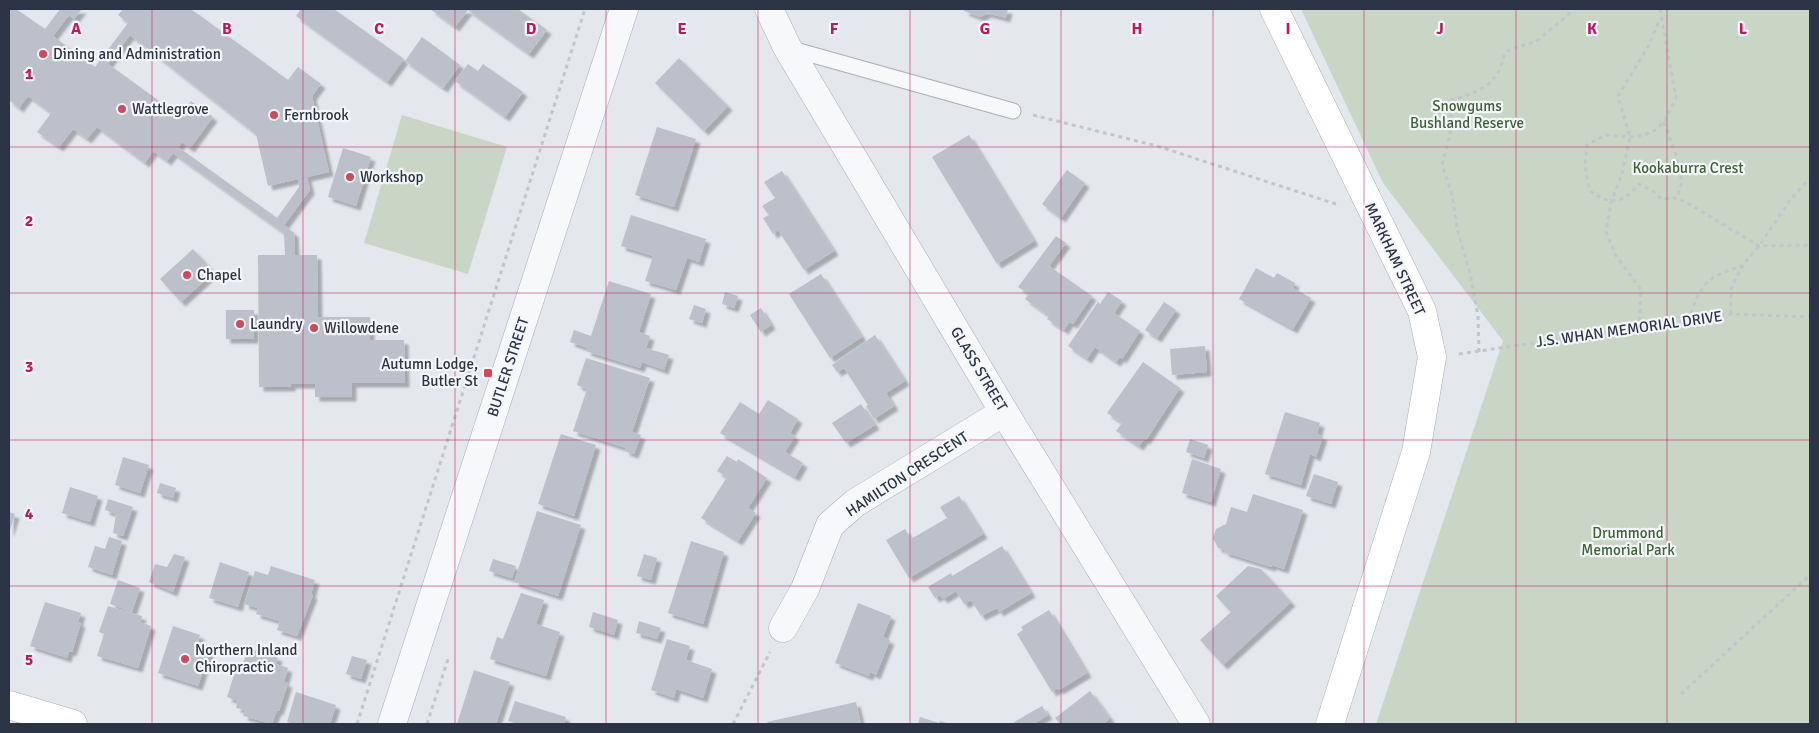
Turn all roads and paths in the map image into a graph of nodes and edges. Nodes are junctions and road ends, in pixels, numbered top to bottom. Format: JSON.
{"nodes":[{"id":1,"x":585,"y":9,"type":"edge"},
{"id":2,"x":624,"y":9,"type":"edge"},
{"id":3,"x":769,"y":9,"type":"edge"},
{"id":4,"x":1274,"y":9,"type":"edge"},
{"id":5,"x":1574,"y":9,"type":"edge"},
{"id":6,"x":1660,"y":9,"type":"edge"},
{"id":7,"x":1661,"y":18,"type":"junction"},
{"id":8,"x":786,"y":47,"type":"junction"},
{"id":9,"x":1013,"y":111,"type":"joint"},
{"id":10,"x":1664,"y":122,"type":"junction"},
{"id":11,"x":1630,"y":137,"type":"junction"},
{"id":12,"x":1810,"y":178,"type":"edge"},
{"id":13,"x":1677,"y":198,"type":"junction"},
{"id":14,"x":1612,"y":202,"type":"junction"},
{"id":15,"x":1341,"y":206,"type":"dead end"},
{"id":16,"x":1810,"y":245,"type":"edge"},
{"id":17,"x":1759,"y":246,"type":"junction"},
{"id":18,"x":1742,"y":266,"type":"junction"},
{"id":19,"x":1731,"y":314,"type":"junction"},
{"id":20,"x":1810,"y":317,"type":"edge"},
{"id":21,"x":1688,"y":321,"type":"junction"},
{"id":22,"x":1639,"y":329,"type":"junction"},
{"id":23,"x":1479,"y":352,"type":"junction"},
{"id":24,"x":1457,"y":354,"type":"dead end"},
{"id":25,"x":1004,"y":412,"type":"junction"},
{"id":26,"x":1810,"y":575,"type":"edge"},
{"id":27,"x":777,"y":639,"type":"joint"},
{"id":28,"x":449,"y":656,"type":"dead end"},
{"id":29,"x":1681,"y":694,"type":"dead end"},
{"id":30,"x":9,"y":704,"type":"edge"},
{"id":31,"x":72,"y":724,"type":"edge"},
{"id":32,"x":357,"y":724,"type":"edge"},
{"id":33,"x":392,"y":724,"type":"edge"},
{"id":34,"x":427,"y":724,"type":"edge"},
{"id":35,"x":732,"y":724,"type":"edge"},
{"id":36,"x":1196,"y":724,"type":"edge"},
{"id":37,"x":1330,"y":724,"type":"edge"}],
"edges":[{"from":1,"to":32,"type":"path"},
{"from":2,"to":33,"type":"street","name":"BUTLER STREET"},
{"from":3,"to":8,"type":"street","name":"GLASS STREET"},
{"from":4,"to":37,"type":"street","name":"MARKHAM STREET"},
{"from":5,"to":23,"type":"path"},
{"from":6,"to":7,"type":"path"},
{"from":7,"to":10,"type":"path"},
{"from":7,"to":11,"type":"path"},
{"from":8,"to":9,"type":"lane"},
{"from":8,"to":25,"type":"street","name":"GLASS STREET"},
{"from":9,"to":15,"type":"path"},
{"from":10,"to":11,"type":"path"},
{"from":10,"to":13,"type":"path"},
{"from":11,"to":14,"type":"path"},
{"from":11,"to":14,"type":"path"},
{"from":12,"to":17,"type":"path"},
{"from":13,"to":14,"type":"path"},
{"from":13,"to":17,"type":"path"},
{"from":14,"to":22,"type":"path"},
{"from":16,"to":17,"type":"path"},
{"from":17,"to":18,"type":"path"},
{"from":18,"to":19,"type":"path"},
{"from":18,"to":21,"type":"path"},
{"from":19,"to":20,"type":"path","name":"J.S. WHAN MEMORIAL DRIVE"},
{"from":19,"to":21,"type":"path","name":"J.S. WHAN MEMORIAL DRIVE"},
{"from":21,"to":22,"type":"path","name":"J.S. WHAN MEMORIAL DRIVE"},
{"from":22,"to":23,"type":"path","name":"J.S. WHAN MEMORIAL DRIVE"},
{"from":23,"to":24,"type":"path","name":"J.S. WHAN MEMORIAL DRIVE"},
{"from":25,"to":27,"type":"street","name":"HAMILTON CRESCENT"},
{"from":25,"to":36,"type":"street","name":"GLASS STREET"},
{"from":26,"to":29,"type":"path"},
{"from":27,"to":35,"type":"path"},
{"from":28,"to":34,"type":"path"},
{"from":30,"to":31,"type":"street"}]}
